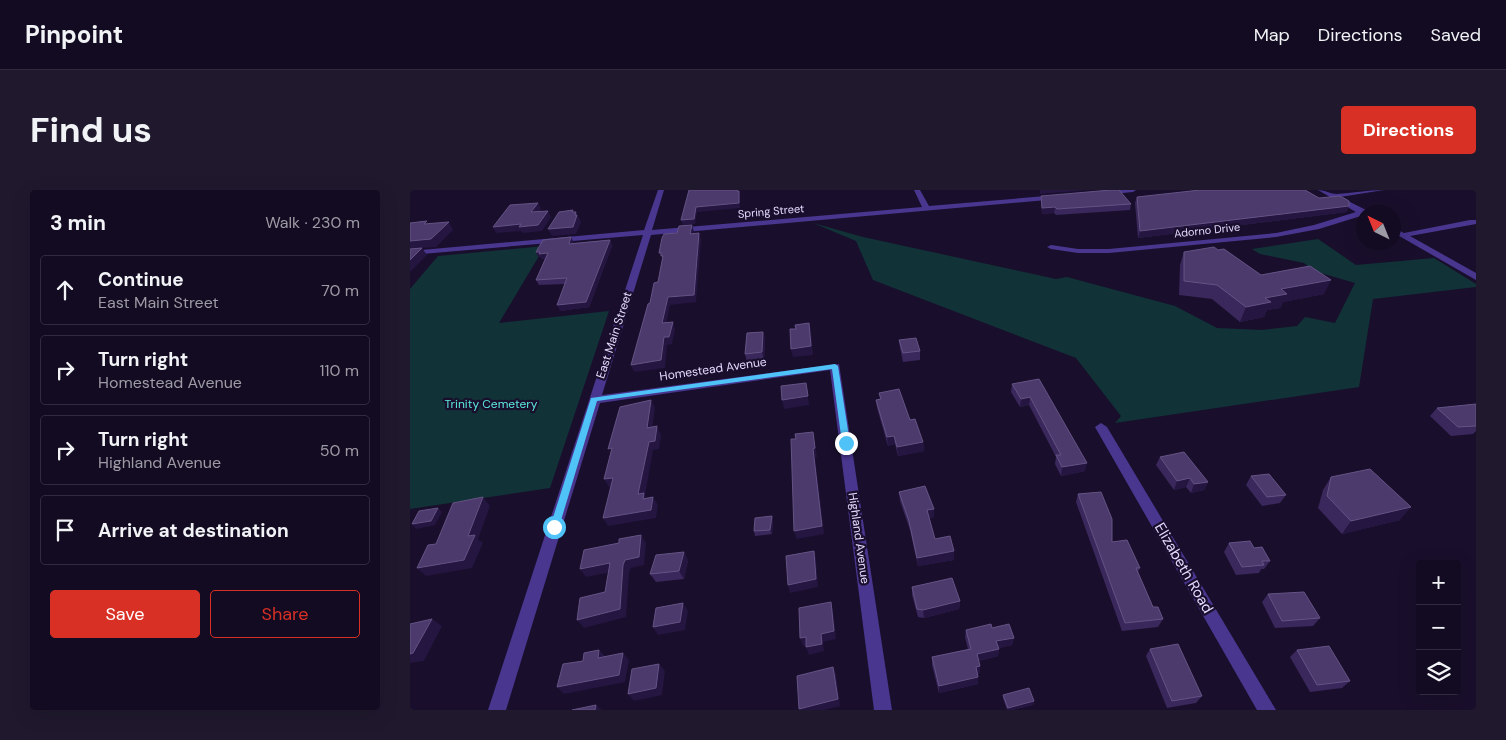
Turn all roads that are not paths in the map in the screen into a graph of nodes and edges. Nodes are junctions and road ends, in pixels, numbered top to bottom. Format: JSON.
{"nodes":[{"id":1,"x":661,"y":190,"type":"edge"},
{"id":2,"x":917,"y":190,"type":"edge"},
{"id":3,"x":1133,"y":190,"type":"edge"},
{"id":4,"x":1321,"y":190,"type":"edge"},
{"id":5,"x":1381,"y":190,"type":"edge"},
{"id":6,"x":1094,"y":194,"type":"edge"},
{"id":7,"x":1064,"y":196,"type":"edge"},
{"id":8,"x":1334,"y":196,"type":"junction"},
{"id":9,"x":1356,"y":208,"type":"edge"},
{"id":10,"x":927,"y":209,"type":"junction"},
{"id":11,"x":1356,"y":214,"type":"edge"},
{"id":12,"x":1476,"y":222,"type":"edge"},
{"id":13,"x":647,"y":232,"type":"junction"},
{"id":14,"x":1401,"y":234,"type":"edge"},
{"id":15,"x":1404,"y":236,"type":"junction"},
{"id":16,"x":1051,"y":248,"type":"dead end"},
{"id":17,"x":410,"y":254,"type":"edge"},
{"id":18,"x":1476,"y":277,"type":"edge"},
{"id":19,"x":835,"y":366,"type":"joint"},
{"id":20,"x":594,"y":400,"type":"junction"},
{"id":21,"x":1101,"y":427,"type":"dead end"},
{"id":22,"x":497,"y":710,"type":"edge"},
{"id":23,"x":883,"y":710,"type":"edge"},
{"id":24,"x":1267,"y":710,"type":"edge"}],
"edges":[{"from":1,"to":13,"type":"street","name":"East Main Street"},
{"from":2,"to":10,"type":"street"},
{"from":3,"to":6,"type":"street"},
{"from":4,"to":8,"type":"street"},
{"from":5,"to":8,"type":"street"},
{"from":7,"to":10,"type":"street","name":"Spring Street"},
{"from":8,"to":9,"type":"street"},
{"from":10,"to":13,"type":"street","name":"Spring Street"},
{"from":11,"to":16,"type":"street","name":"Adorno Drive"},
{"from":12,"to":15,"type":"street"},
{"from":13,"to":17,"type":"street","name":"Spring Street"},
{"from":13,"to":20,"type":"street","name":"East Main Street"},
{"from":14,"to":15,"type":"street"},
{"from":15,"to":18,"type":"street"},
{"from":19,"to":20,"type":"street","name":"Homestead Avenue"},
{"from":19,"to":23,"type":"street","name":"Highland Avenue"},
{"from":20,"to":22,"type":"street","name":"East Main Street"},
{"from":21,"to":24,"type":"street","name":"Elizabeth Road"}]}
